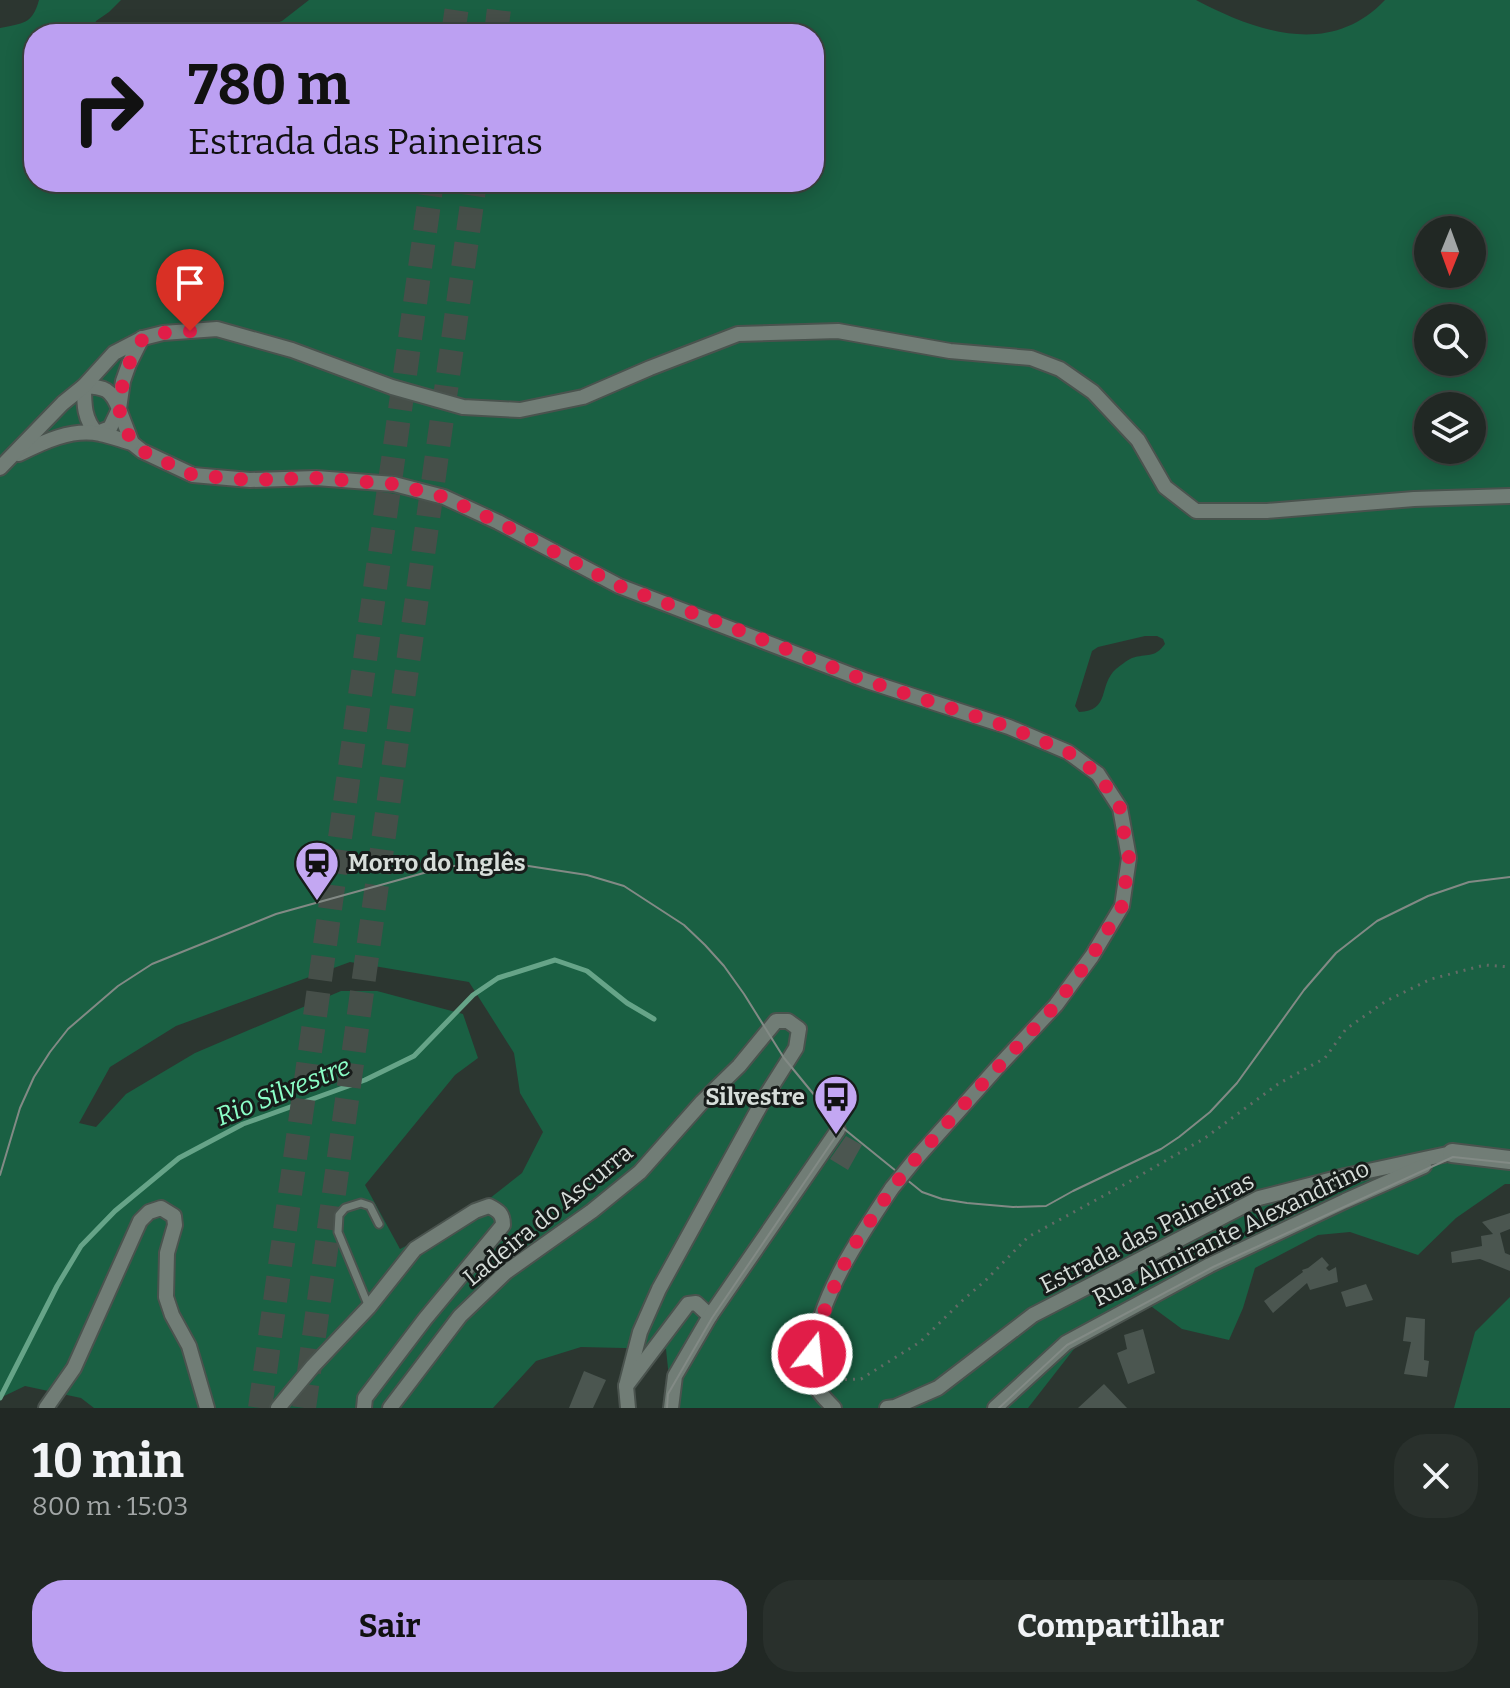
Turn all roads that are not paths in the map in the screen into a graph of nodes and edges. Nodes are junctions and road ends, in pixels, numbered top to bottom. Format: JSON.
{"nodes":[{"id":1,"x":143,"y":338,"type":"junction"},
{"id":2,"x":84,"y":386,"type":"junction"},
{"id":3,"x":119,"y":409,"type":"junction"},
{"id":4,"x":97,"y":433,"type":"junction"},
{"id":5,"x":132,"y":443,"type":"junction"},
{"id":6,"x":6,"y":463,"type":"edge"},
{"id":7,"x":1510,"y":496,"type":"edge"},
{"id":8,"x":838,"y":1130,"type":"dead end"},
{"id":9,"x":1452,"y":1153,"type":"junction"},
{"id":10,"x":1510,"y":1160,"type":"edge"},
{"id":11,"x":379,"y":1224,"type":"dead end"},
{"id":12,"x":369,"y":1307,"type":"junction"},
{"id":13,"x":710,"y":1316,"type":"junction"},
{"id":14,"x":626,"y":1386,"type":"junction"},
{"id":15,"x":46,"y":1408,"type":"edge"},
{"id":16,"x":207,"y":1408,"type":"edge"},
{"id":17,"x":278,"y":1408,"type":"edge"},
{"id":18,"x":364,"y":1408,"type":"edge"},
{"id":19,"x":390,"y":1408,"type":"edge"},
{"id":20,"x":628,"y":1408,"type":"edge"},
{"id":21,"x":671,"y":1408,"type":"edge"},
{"id":22,"x":834,"y":1408,"type":"edge"},
{"id":23,"x":887,"y":1408,"type":"edge"},
{"id":24,"x":995,"y":1408,"type":"edge"}],
"edges":[{"from":1,"to":2,"type":"street"},
{"from":1,"to":3,"type":"street"},
{"from":1,"to":7,"type":"street"},
{"from":2,"to":3,"type":"street"},
{"from":2,"to":4,"type":"street"},
{"from":2,"to":6,"type":"street"},
{"from":3,"to":4,"type":"street"},
{"from":3,"to":5,"type":"street"},
{"from":4,"to":5,"type":"street"},
{"from":4,"to":6,"type":"street"},
{"from":5,"to":22,"type":"street","bridge":true},
{"from":8,"to":13,"type":"street"},
{"from":9,"to":10,"type":"street"},
{"from":9,"to":23,"type":"street","name":"Estrada das Paineiras"},
{"from":9,"to":24,"type":"street","name":"Rua Almirante Alexandrino"},
{"from":11,"to":12,"type":"lane"},
{"from":12,"to":17,"type":"street","name":"Ladeira do Ascurra"},
{"from":12,"to":18,"type":"street","name":"Ladeira do Ascurra"},
{"from":13,"to":14,"type":"street"},
{"from":13,"to":21,"type":"street"},
{"from":14,"to":19,"type":"street","name":"Ladeira do Ascurra"},
{"from":14,"to":20,"type":"street"},
{"from":15,"to":16,"type":"street"}]}
